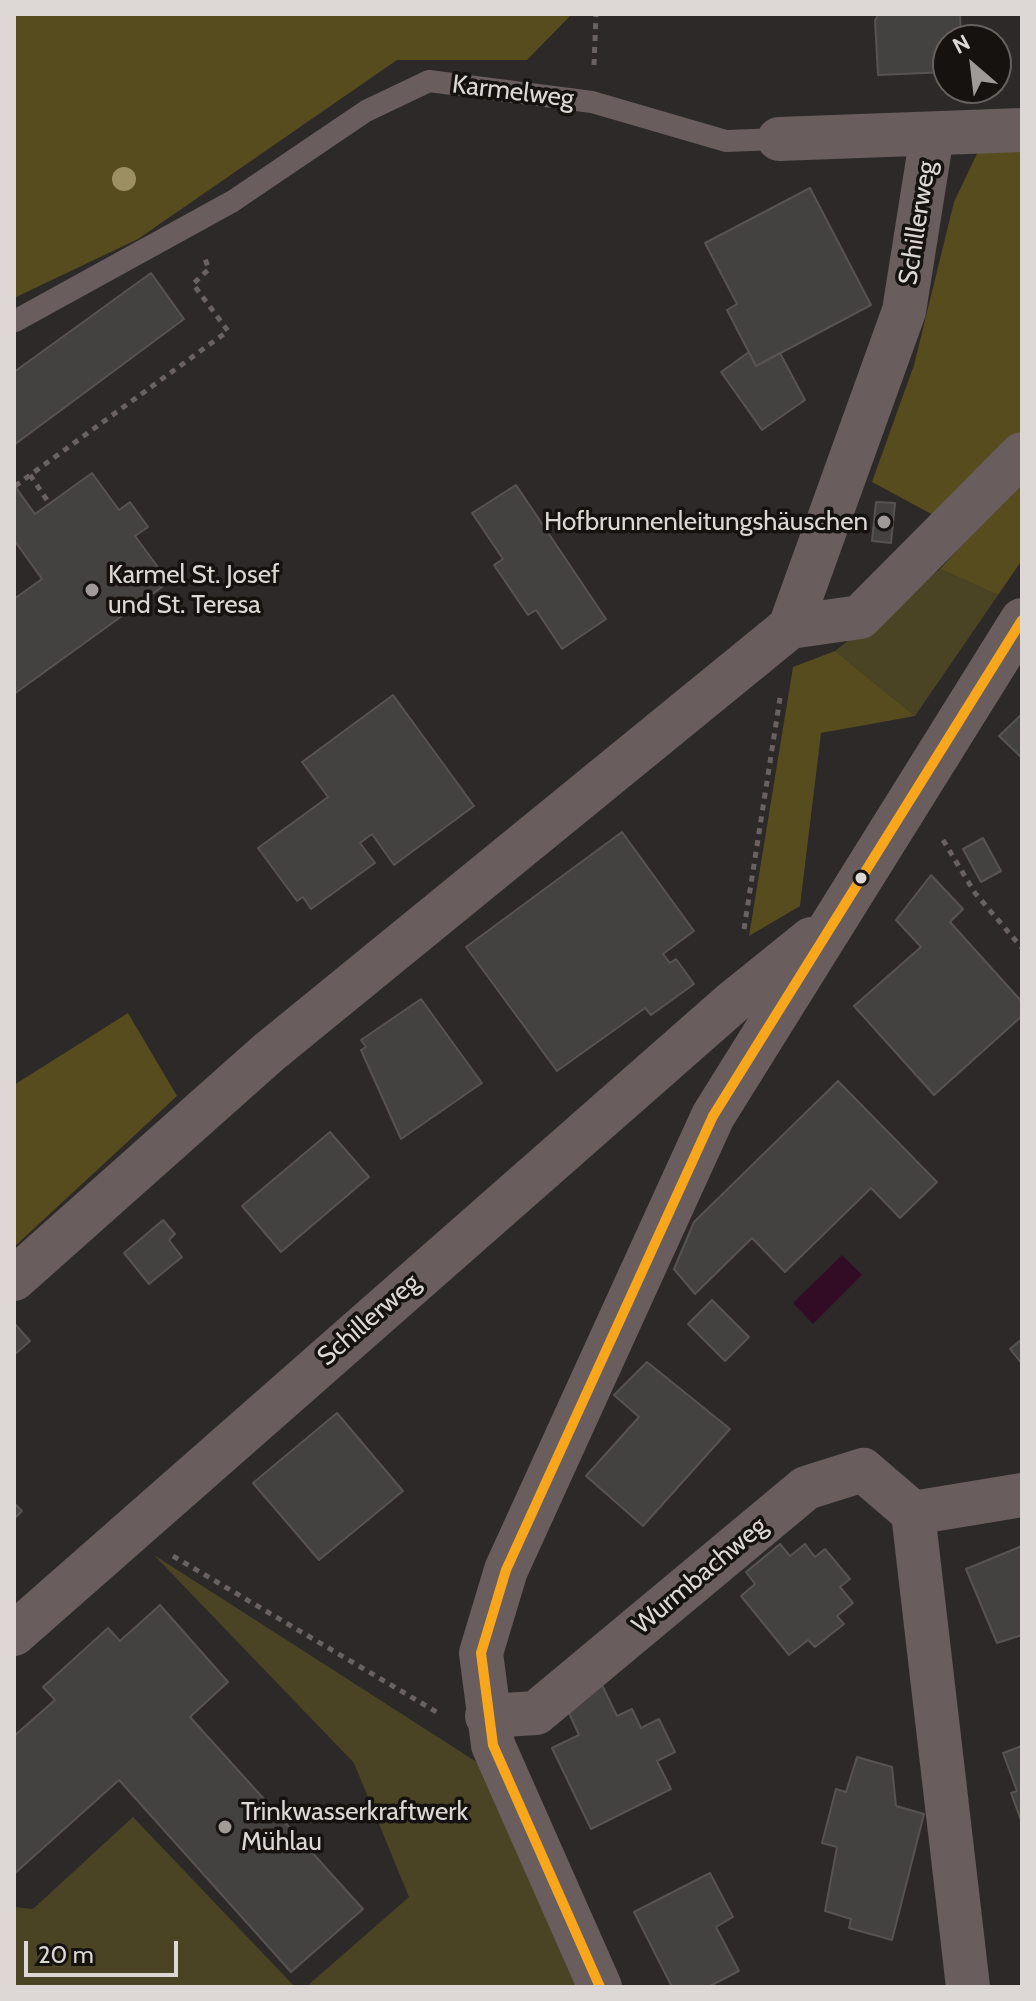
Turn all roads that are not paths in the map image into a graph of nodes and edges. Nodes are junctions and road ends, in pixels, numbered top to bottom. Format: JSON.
{"nodes":[{"id":1,"x":1022,"y":130,"type":"edge"},
{"id":2,"x":932,"y":135,"type":"junction"},
{"id":3,"x":779,"y":139,"type":"joint"},
{"id":4,"x":15,"y":321,"type":"edge"},
{"id":5,"x":1022,"y":454,"type":"edge"},
{"id":6,"x":1022,"y":620,"type":"edge"},
{"id":7,"x":790,"y":627,"type":"junction"},
{"id":8,"x":838,"y":918,"type":"junction"},
{"id":9,"x":14,"y":1279,"type":"edge"},
{"id":10,"x":1022,"y":1495,"type":"edge"},
{"id":11,"x":913,"y":1513,"type":"junction"},
{"id":12,"x":14,"y":1634,"type":"edge"},
{"id":13,"x":490,"y":1730,"type":"junction"},
{"id":14,"x":600,"y":1987,"type":"edge"},
{"id":15,"x":968,"y":1987,"type":"edge"}],
"edges":[{"from":1,"to":2,"type":"street","name":"Karmelweg"},
{"from":2,"to":3,"type":"street","name":"Karmelweg"},
{"from":2,"to":7,"type":"street","name":"Schillerweg"},
{"from":3,"to":4,"type":"lane","name":"Karmelweg"},
{"from":5,"to":7,"type":"street"},
{"from":6,"to":8,"type":"street"},
{"from":7,"to":9,"type":"street"},
{"from":8,"to":12,"type":"street","name":"Schillerweg"},
{"from":8,"to":13,"type":"street"},
{"from":10,"to":11,"type":"street"},
{"from":11,"to":13,"type":"street","name":"Wurmbachweg"},
{"from":11,"to":15,"type":"street"},
{"from":13,"to":14,"type":"street"}]}
